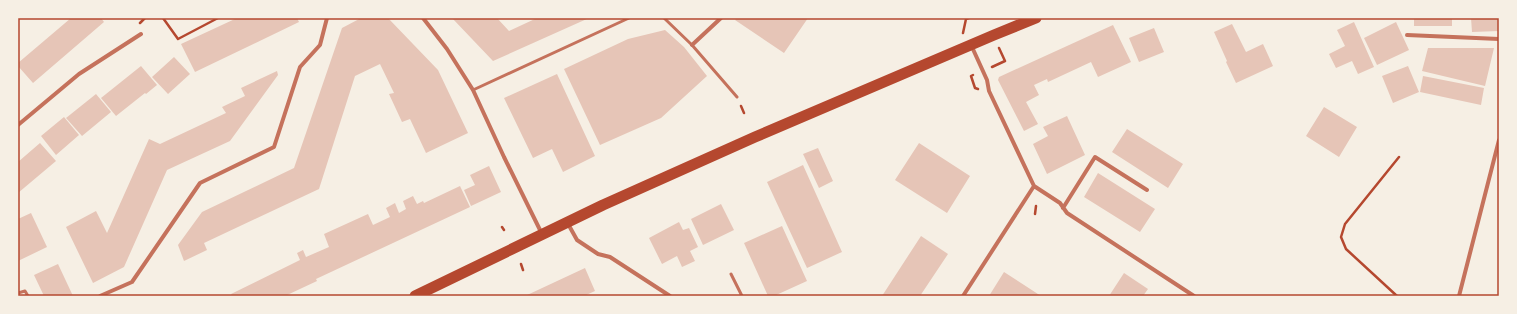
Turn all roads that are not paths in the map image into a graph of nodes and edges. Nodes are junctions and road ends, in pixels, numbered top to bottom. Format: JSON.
{"nodes":[{"id":1,"x":327,"y":18,"type":"edge"},
{"id":2,"x":423,"y":18,"type":"edge"},
{"id":3,"x":628,"y":18,"type":"edge"},
{"id":4,"x":664,"y":18,"type":"edge"},
{"id":5,"x":721,"y":18,"type":"edge"},
{"id":6,"x":1036,"y":18,"type":"edge"},
{"id":7,"x":141,"y":34,"type":"dead end"},
{"id":8,"x":1407,"y":35,"type":"dead end"},
{"id":9,"x":1499,"y":39,"type":"edge"},
{"id":10,"x":970,"y":44,"type":"junction"},
{"id":11,"x":692,"y":45,"type":"junction"},
{"id":12,"x":473,"y":90,"type":"junction"},
{"id":13,"x":737,"y":97,"type":"dead end"},
{"id":14,"x":18,"y":125,"type":"edge"},
{"id":15,"x":1499,"y":140,"type":"edge"},
{"id":16,"x":1034,"y":186,"type":"junction"},
{"id":17,"x":1146,"y":190,"type":"dead end"},
{"id":18,"x":1063,"y":208,"type":"junction"},
{"id":19,"x":567,"y":222,"type":"junction"},
{"id":20,"x":542,"y":234,"type":"junction"},
{"id":21,"x":731,"y":274,"type":"dead end"},
{"id":22,"x":18,"y":293,"type":"edge"},
{"id":23,"x":28,"y":296,"type":"edge"},
{"id":24,"x":100,"y":296,"type":"edge"},
{"id":25,"x":415,"y":296,"type":"edge"},
{"id":26,"x":670,"y":296,"type":"edge"},
{"id":27,"x":742,"y":296,"type":"edge"},
{"id":28,"x":963,"y":296,"type":"edge"},
{"id":29,"x":1194,"y":296,"type":"edge"},
{"id":30,"x":1459,"y":296,"type":"edge"}],
"edges":[{"from":1,"to":24,"type":"street"},
{"from":2,"to":12,"type":"street"},
{"from":3,"to":12,"type":"lane"},
{"from":4,"to":11,"type":"lane"},
{"from":5,"to":11,"type":"street"},
{"from":6,"to":10,"type":"highway"},
{"from":7,"to":14,"type":"street"},
{"from":8,"to":9,"type":"street"},
{"from":10,"to":16,"type":"street"},
{"from":10,"to":19,"type":"highway"},
{"from":11,"to":13,"type":"lane"},
{"from":12,"to":20,"type":"street"},
{"from":15,"to":30,"type":"street"},
{"from":16,"to":18,"type":"street"},
{"from":16,"to":28,"type":"street"},
{"from":17,"to":18,"type":"street"},
{"from":18,"to":29,"type":"street"},
{"from":19,"to":20,"type":"highway"},
{"from":19,"to":26,"type":"street"},
{"from":20,"to":25,"type":"highway"},
{"from":21,"to":27,"type":"lane"},
{"from":22,"to":23,"type":"lane"}]}
